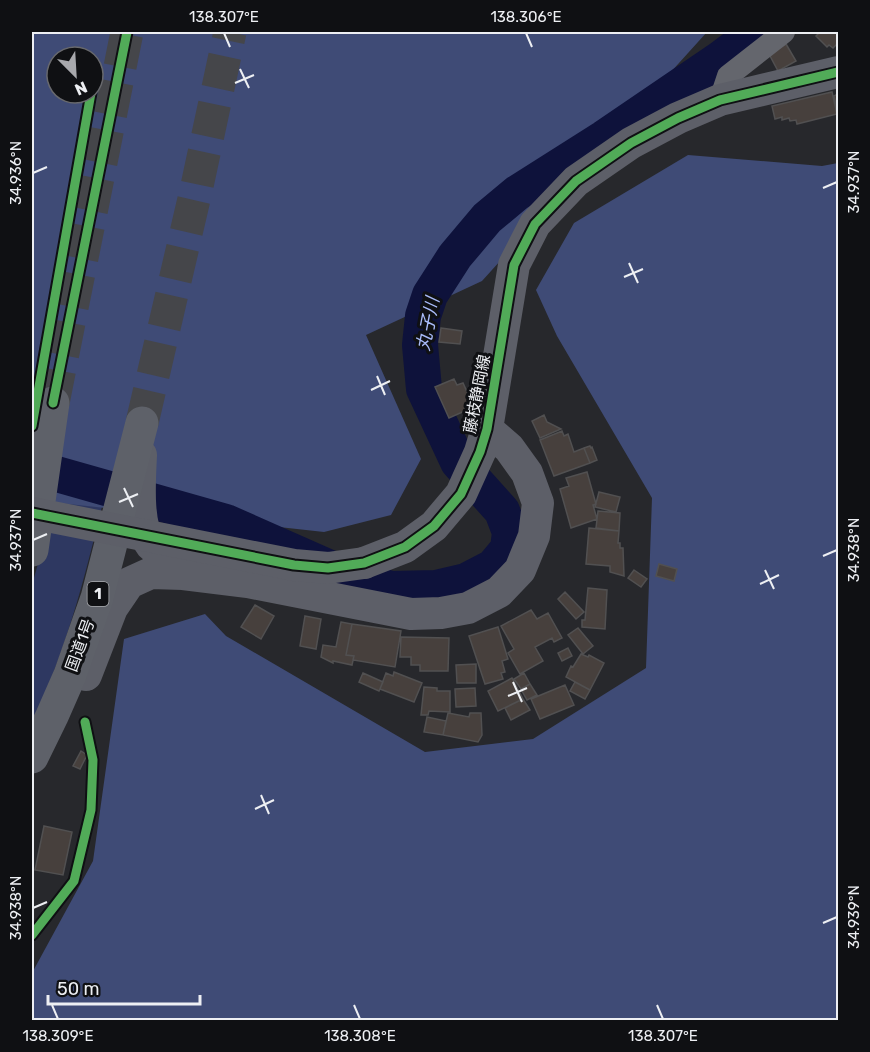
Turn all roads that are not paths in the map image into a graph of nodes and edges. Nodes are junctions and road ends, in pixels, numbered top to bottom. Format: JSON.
{"nodes":[{"id":1,"x":784,"y":32,"type":"edge"},
{"id":2,"x":838,"y":72,"type":"edge"},
{"id":3,"x":720,"y":100,"type":"junction"},
{"id":4,"x":53,"y":403,"type":"tunnel mouth"},
{"id":5,"x":142,"y":423,"type":"joint"},
{"id":6,"x":483,"y":440,"type":"junction"},
{"id":7,"x":32,"y":513,"type":"edge"},
{"id":8,"x":32,"y":549,"type":"edge"},
{"id":9,"x":248,"y":582,"type":"junction"},
{"id":10,"x":32,"y":759,"type":"edge"}],
"edges":[{"from":1,"to":3,"type":"street"},
{"from":2,"to":3,"type":"main road","name":"藤枝静岡線"},
{"from":3,"to":6,"type":"main road","name":"藤枝静岡線"},
{"from":4,"to":8,"type":"highway"},
{"from":5,"to":9,"type":"main road"},
{"from":5,"to":10,"type":"highway","name":"国道1号","number":"1"},
{"from":6,"to":7,"type":"main road","name":"藤枝静岡線","bridge":true},
{"from":6,"to":9,"type":"main road","name":"藤枝静岡線"},
{"from":9,"to":10,"type":"main road"}]}
